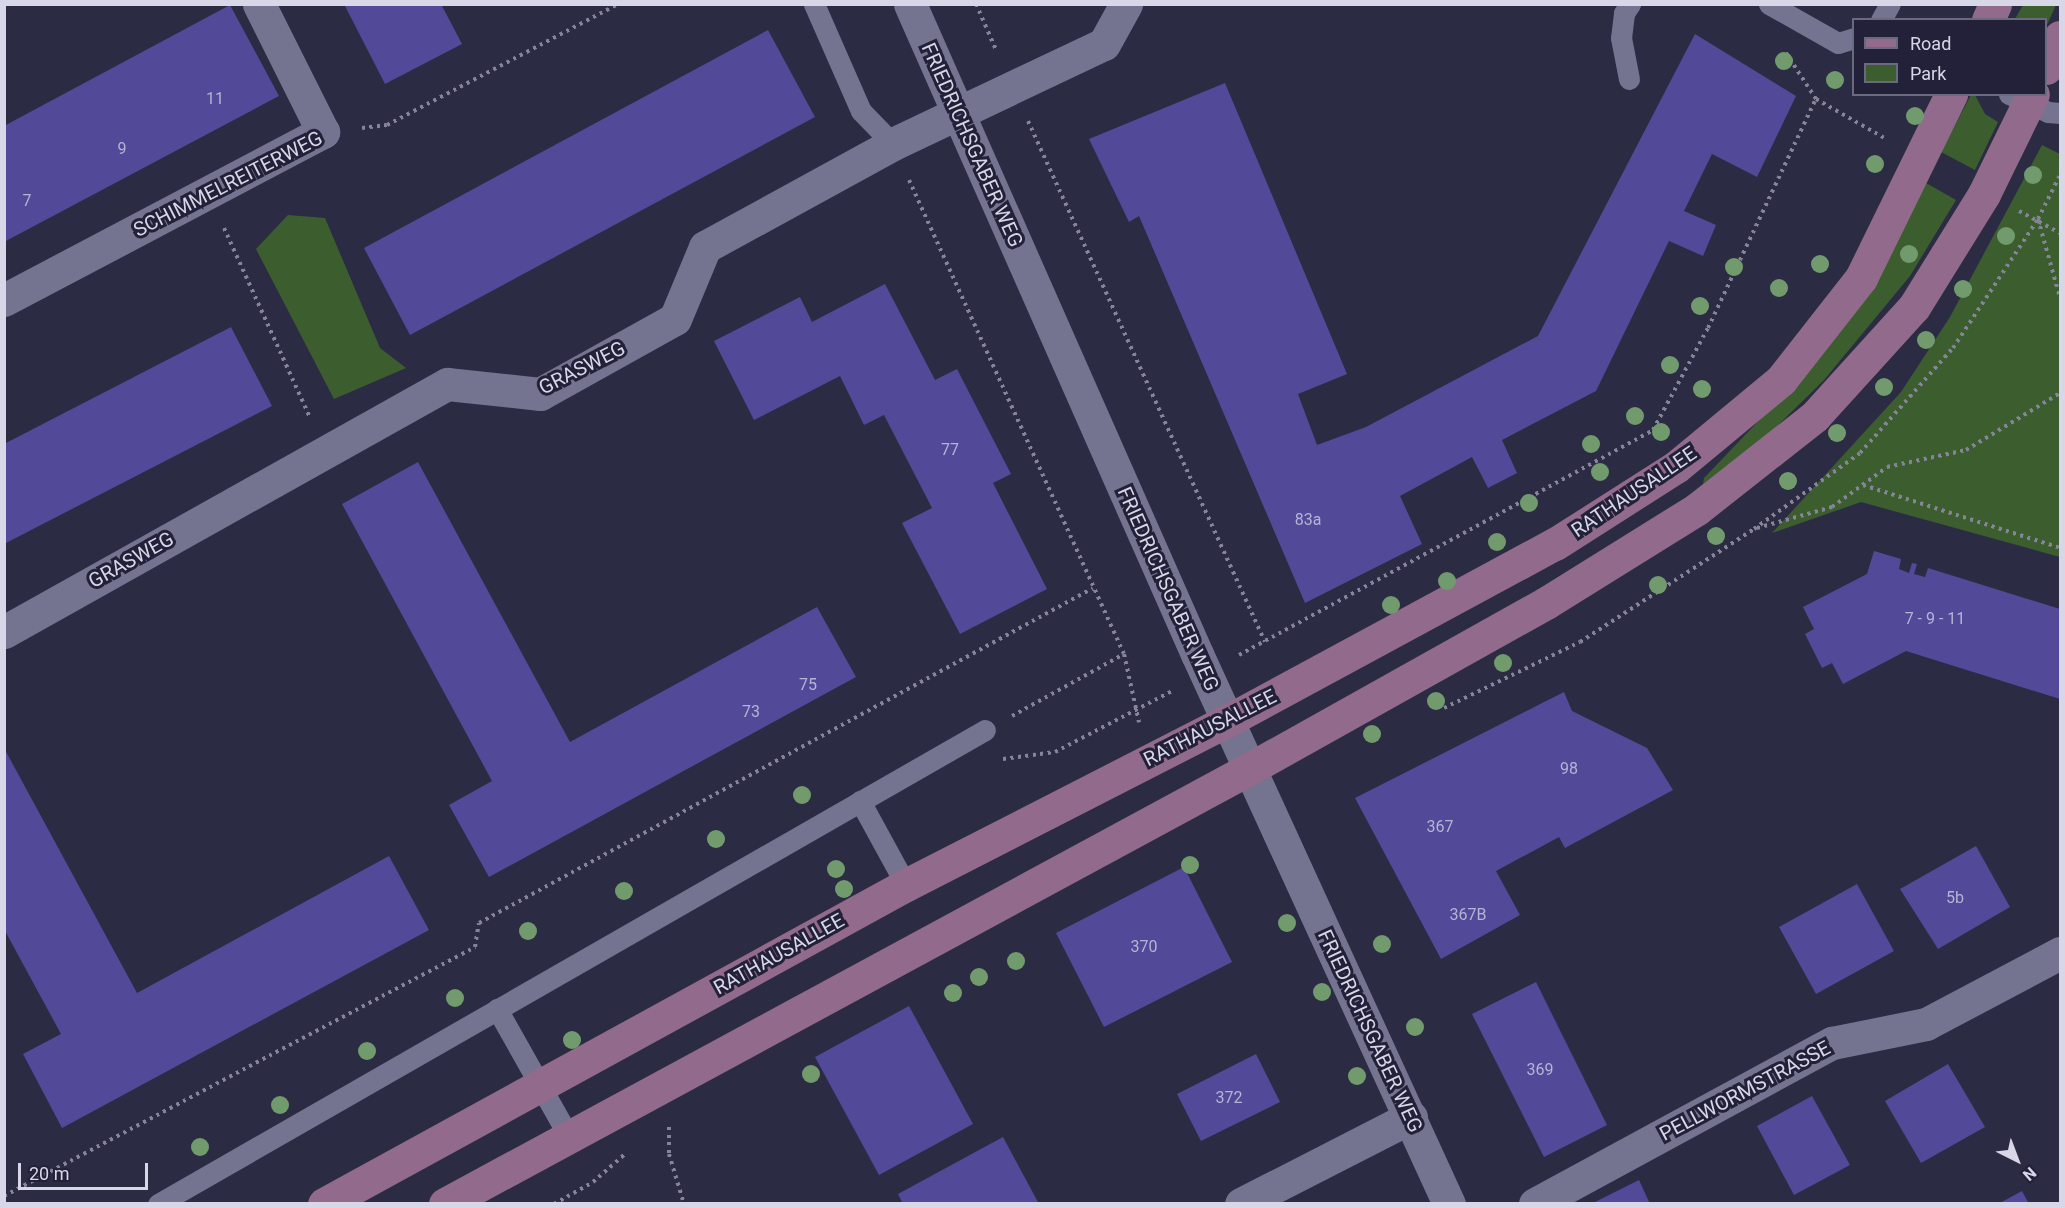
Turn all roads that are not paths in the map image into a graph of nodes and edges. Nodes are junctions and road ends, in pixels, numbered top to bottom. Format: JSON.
{"nodes":[{"id":1,"x":259,"y":4,"type":"edge"},
{"id":2,"x":814,"y":4,"type":"edge"},
{"id":3,"x":910,"y":4,"type":"edge"},
{"id":4,"x":1125,"y":4,"type":"edge"},
{"id":5,"x":1630,"y":4,"type":"edge"},
{"id":6,"x":1769,"y":4,"type":"edge"},
{"id":7,"x":1890,"y":4,"type":"edge"},
{"id":8,"x":1995,"y":4,"type":"edge"},
{"id":9,"x":1882,"y":18,"type":"edge"},
{"id":10,"x":1989,"y":18,"type":"edge"},
{"id":11,"x":2061,"y":38,"type":"edge"},
{"id":12,"x":1852,"y":39,"type":"edge"},
{"id":13,"x":2047,"y":66,"type":"edge"},
{"id":14,"x":1629,"y":79,"type":"dead end"},
{"id":15,"x":1950,"y":96,"type":"edge"},
{"id":16,"x":2023,"y":98,"type":"edge"},
{"id":17,"x":957,"y":113,"type":"junction"},
{"id":18,"x":2061,"y":113,"type":"edge"},
{"id":19,"x":893,"y":144,"type":"junction"},
{"id":20,"x":4,"y":300,"type":"edge"},
{"id":21,"x":4,"y":632,"type":"edge"},
{"id":22,"x":1227,"y":721,"type":"junction"},
{"id":23,"x":985,"y":730,"type":"road end"},
{"id":24,"x":1249,"y":769,"type":"junction"},
{"id":25,"x":860,"y":801,"type":"junction"},
{"id":26,"x":906,"y":885,"type":"junction"},
{"id":27,"x":2061,"y":953,"type":"edge"},
{"id":28,"x":497,"y":1009,"type":"junction"},
{"id":29,"x":539,"y":1086,"type":"junction"},
{"id":30,"x":1411,"y":1117,"type":"junction"},
{"id":31,"x":569,"y":1137,"type":"junction"},
{"id":32,"x":158,"y":1203,"type":"edge"},
{"id":33,"x":324,"y":1203,"type":"edge"},
{"id":34,"x":445,"y":1203,"type":"edge"},
{"id":35,"x":1241,"y":1203,"type":"edge"},
{"id":36,"x":1449,"y":1203,"type":"edge"},
{"id":37,"x":1535,"y":1203,"type":"edge"}],
"edges":[{"from":1,"to":20,"type":"street","name":"SCHIMMELREITERWEG"},
{"from":2,"to":19,"type":"lane"},
{"from":3,"to":17,"type":"street","name":"FRIEDRICHSGABER WEG"},
{"from":4,"to":17,"type":"street","name":"GRASWEG"},
{"from":5,"to":14,"type":"lane"},
{"from":6,"to":12,"type":"lane"},
{"from":7,"to":9,"type":"lane"},
{"from":8,"to":10,"type":"main road"},
{"from":11,"to":13,"type":"main road"},
{"from":15,"to":22,"type":"main road","name":"RATHAUSALLEE"},
{"from":16,"to":18,"type":"lane"},
{"from":16,"to":24,"type":"main road"},
{"from":17,"to":19,"type":"street","name":"GRASWEG"},
{"from":17,"to":22,"type":"street","name":"FRIEDRICHSGABER WEG"},
{"from":19,"to":21,"type":"street","name":"GRASWEG"},
{"from":22,"to":24,"type":"street","name":"FRIEDRICHSGABER WEG"},
{"from":22,"to":26,"type":"main road","name":"RATHAUSALLEE"},
{"from":23,"to":25,"type":"lane"},
{"from":24,"to":30,"type":"street","name":"FRIEDRICHSGABER WEG"},
{"from":24,"to":31,"type":"main road"},
{"from":25,"to":26,"type":"lane"},
{"from":25,"to":28,"type":"lane"},
{"from":26,"to":29,"type":"main road","name":"RATHAUSALLEE"},
{"from":27,"to":37,"type":"street","name":"PELLWORMSTRASSE"},
{"from":28,"to":29,"type":"lane"},
{"from":28,"to":32,"type":"lane"},
{"from":29,"to":31,"type":"lane"},
{"from":29,"to":33,"type":"main road","name":"RATHAUSALLEE"},
{"from":30,"to":35,"type":"street"},
{"from":30,"to":36,"type":"street","name":"FRIEDRICHSGABER WEG"},
{"from":31,"to":34,"type":"main road"}]}
